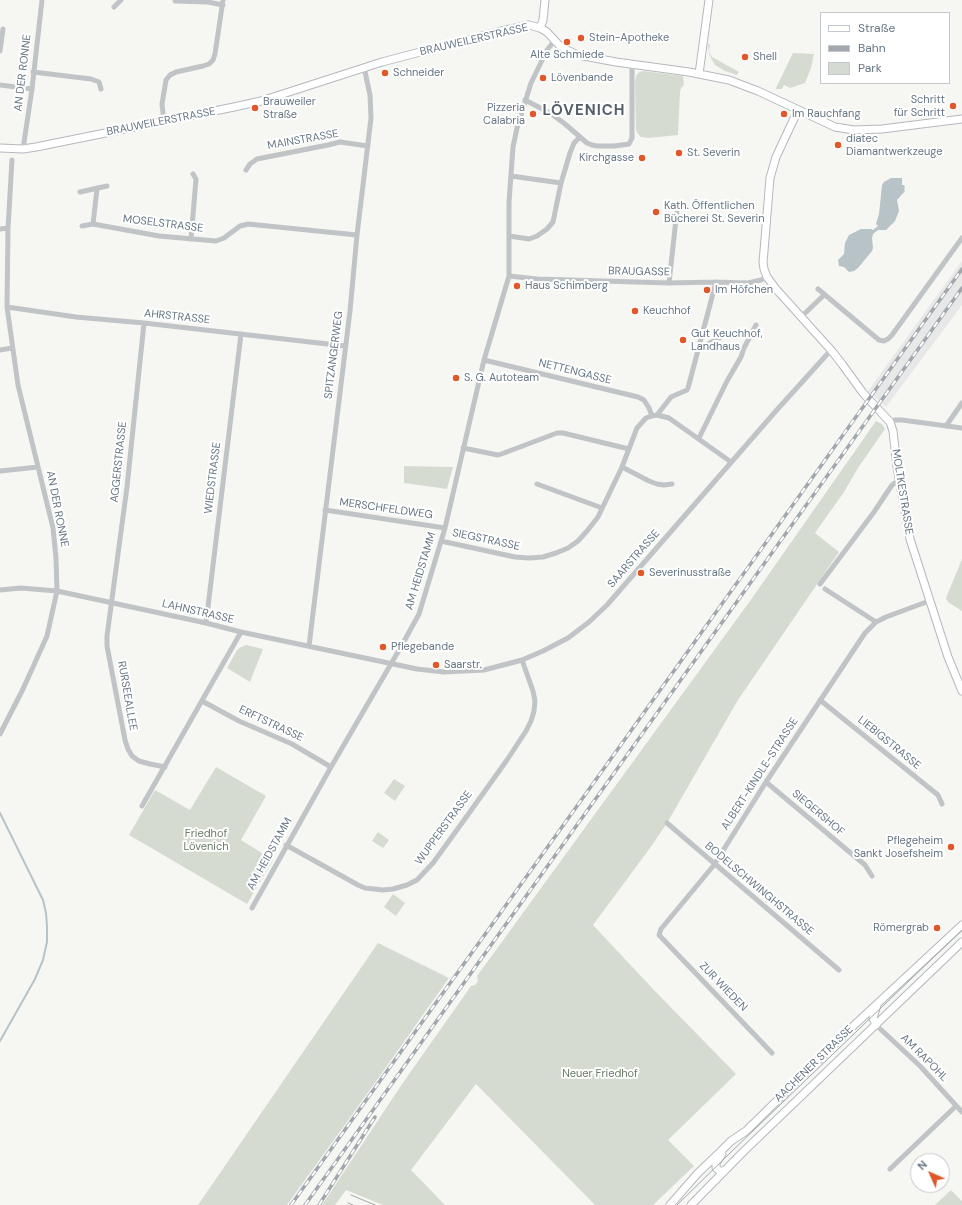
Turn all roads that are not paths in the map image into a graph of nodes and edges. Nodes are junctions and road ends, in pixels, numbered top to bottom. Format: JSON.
{"nodes":[{"id":1,"x":42,"y":0,"type":"edge"},
{"id":2,"x":121,"y":0,"type":"edge"},
{"id":3,"x":545,"y":0,"type":"edge"},
{"id":4,"x":709,"y":0,"type":"edge"},
{"id":5,"x":175,"y":1,"type":"dead end"},
{"id":6,"x":223,"y":3,"type":"edge"},
{"id":7,"x":114,"y":7,"type":"dead end"},
{"id":8,"x":540,"y":28,"type":"junction"},
{"id":9,"x":3,"y":29,"type":"dead end"},
{"id":10,"x":555,"y":40,"type":"junction"},
{"id":11,"x":0,"y":51,"type":"edge"},
{"id":12,"x":632,"y":65,"type":"junction"},
{"id":13,"x":364,"y":67,"type":"junction"},
{"id":14,"x":33,"y":72,"type":"junction"},
{"id":15,"x":699,"y":74,"type":"junction"},
{"id":16,"x":0,"y":85,"type":"edge"},
{"id":17,"x":32,"y":89,"type":"junction"},
{"id":18,"x":101,"y":89,"type":"dead end"},
{"id":19,"x":525,"y":100,"type":"junction"},
{"id":20,"x":798,"y":110,"type":"junction"},
{"id":21,"x":962,"y":119,"type":"edge"},
{"id":22,"x":164,"y":122,"type":"junction"},
{"id":23,"x":580,"y":137,"type":"junction"},
{"id":24,"x":368,"y":146,"type":"junction"},
{"id":25,"x":0,"y":148,"type":"edge"},
{"id":26,"x":23,"y":149,"type":"junction"},
{"id":27,"x":12,"y":160,"type":"dead end"},
{"id":28,"x":246,"y":170,"type":"dead end"},
{"id":29,"x":193,"y":174,"type":"dead end"},
{"id":30,"x":511,"y":176,"type":"junction"},
{"id":31,"x":561,"y":183,"type":"junction"},
{"id":32,"x":107,"y":186,"type":"dead end"},
{"id":33,"x":96,"y":189,"type":"junction"},
{"id":34,"x":80,"y":192,"type":"dead end"},
{"id":35,"x":676,"y":210,"type":"dead end"},
{"id":36,"x":93,"y":224,"type":"junction"},
{"id":37,"x":82,"y":226,"type":"dead end"},
{"id":38,"x":8,"y":228,"type":"junction"},
{"id":39,"x":0,"y":229,"type":"edge"},
{"id":40,"x":357,"y":235,"type":"junction"},
{"id":41,"x":509,"y":236,"type":"junction"},
{"id":42,"x":962,"y":238,"type":"edge"},
{"id":43,"x":191,"y":239,"type":"junction"},
{"id":44,"x":509,"y":276,"type":"junction"},
{"id":45,"x":767,"y":277,"type":"junction"},
{"id":46,"x":716,"y":282,"type":"junction"},
{"id":47,"x":669,"y":283,"type":"junction"},
{"id":48,"x":818,"y":289,"type":"dead end"},
{"id":49,"x":824,"y":295,"type":"junction"},
{"id":50,"x":7,"y":307,"type":"junction"},
{"id":51,"x":801,"y":317,"type":"junction"},
{"id":52,"x":144,"y":324,"type":"junction"},
{"id":53,"x":756,"y":325,"type":"dead end"},
{"id":54,"x":735,"y":332,"type":"dead end"},
{"id":55,"x":241,"y":334,"type":"junction"},
{"id":56,"x":345,"y":346,"type":"junction"},
{"id":57,"x":12,"y":348,"type":"junction"},
{"id":58,"x":0,"y":350,"type":"edge"},
{"id":59,"x":699,"y":350,"type":"junction"},
{"id":60,"x":831,"y":350,"type":"junction"},
{"id":61,"x":484,"y":360,"type":"junction"},
{"id":62,"x":962,"y":403,"type":"edge"},
{"id":63,"x":654,"y":415,"type":"junction"},
{"id":64,"x":890,"y":422,"type":"junction"},
{"id":65,"x":946,"y":426,"type":"junction"},
{"id":66,"x":962,"y":428,"type":"edge"},
{"id":67,"x":699,"y":438,"type":"junction"},
{"id":68,"x":463,"y":448,"type":"junction"},
{"id":69,"x":629,"y":449,"type":"junction"},
{"id":70,"x":731,"y":462,"type":"junction"},
{"id":71,"x":38,"y":467,"type":"junction"},
{"id":72,"x":622,"y":467,"type":"junction"},
{"id":73,"x":0,"y":471,"type":"edge"},
{"id":74,"x":900,"y":480,"type":"junction"},
{"id":75,"x":537,"y":484,"type":"dead end"},
{"id":76,"x":672,"y":484,"type":"dead end"},
{"id":77,"x":602,"y":508,"type":"junction"},
{"id":78,"x":325,"y":510,"type":"junction"},
{"id":79,"x":445,"y":528,"type":"junction"},
{"id":80,"x":441,"y":541,"type":"junction"},
{"id":81,"x":820,"y":584,"type":"dead end"},
{"id":82,"x":825,"y":589,"type":"dead end"},
{"id":83,"x":0,"y":590,"type":"edge"},
{"id":84,"x":57,"y":591,"type":"junction"},
{"id":85,"x":929,"y":601,"type":"junction"},
{"id":86,"x":112,"y":603,"type":"junction"},
{"id":87,"x":876,"y":622,"type":"junction"},
{"id":88,"x":206,"y":623,"type":"junction"},
{"id":89,"x":241,"y":632,"type":"junction"},
{"id":90,"x":309,"y":646,"type":"junction"},
{"id":91,"x":522,"y":660,"type":"junction"},
{"id":92,"x":392,"y":664,"type":"junction"},
{"id":93,"x":962,"y":691,"type":"edge"},
{"id":94,"x":820,"y":700,"type":"junction"},
{"id":95,"x":202,"y":701,"type":"junction"},
{"id":96,"x":0,"y":734,"type":"edge"},
{"id":97,"x":165,"y":767,"type":"junction"},
{"id":98,"x":331,"y":767,"type":"junction"},
{"id":99,"x":766,"y":782,"type":"junction"},
{"id":100,"x":942,"y":804,"type":"dead end"},
{"id":101,"x":142,"y":806,"type":"dead end"},
{"id":102,"x":667,"y":823,"type":"dead end"},
{"id":103,"x":286,"y":845,"type":"junction"},
{"id":104,"x":714,"y":864,"type":"junction"},
{"id":105,"x":872,"y":876,"type":"dead end"},
{"id":106,"x":252,"y":908,"type":"dead end"},
{"id":107,"x":962,"y":925,"type":"edge"},
{"id":108,"x":659,"y":935,"type":"joint"},
{"id":109,"x":962,"y":942,"type":"edge"},
{"id":110,"x":838,"y":970,"type":"dead end"},
{"id":111,"x":878,"y":1003,"type":"junction"},
{"id":112,"x":859,"y":1020,"type":"junction"},
{"id":113,"x":876,"y":1025,"type":"junction"},
{"id":114,"x":772,"y":1053,"type":"dead end"},
{"id":115,"x":956,"y":1106,"type":"junction"},
{"id":116,"x":962,"y":1112,"type":"edge"},
{"id":117,"x":726,"y":1146,"type":"junction"},
{"id":118,"x":890,"y":1169,"type":"dead end"},
{"id":119,"x":726,"y":1170,"type":"junction"},
{"id":120,"x":670,"y":1205,"type":"edge"},
{"id":121,"x":691,"y":1205,"type":"edge"}],
"edges":[{"from":1,"to":14,"type":"street","name":"AN DER RONNE"},
{"from":2,"to":7,"type":"street"},
{"from":3,"to":8,"type":"street"},
{"from":4,"to":15,"type":"street"},
{"from":5,"to":6,"type":"street"},
{"from":6,"to":22,"type":"street"},
{"from":8,"to":10,"type":"street","name":"BRAUWEILERSTRASSE"},
{"from":8,"to":13,"type":"street","name":"BRAUWEILERSTRASSE"},
{"from":9,"to":11,"type":"street"},
{"from":10,"to":12,"type":"street","name":"BRAUWEILERSTRASSE"},
{"from":10,"to":19,"type":"street","name":"AM HEIDSTAMM"},
{"from":12,"to":15,"type":"street","name":"BRAUWEILERSTRASSE"},
{"from":12,"to":23,"type":"street"},
{"from":13,"to":22,"type":"street","name":"BRAUWEILERSTRASSE"},
{"from":13,"to":24,"type":"street","name":"SPITZANGERWEG"},
{"from":14,"to":17,"type":"street","name":"AN DER RONNE"},
{"from":14,"to":18,"type":"street"},
{"from":15,"to":20,"type":"street","name":"BRAUWEILERSTRASSE"},
{"from":16,"to":17,"type":"street"},
{"from":17,"to":26,"type":"street","name":"AN DER RONNE"},
{"from":19,"to":23,"type":"street"},
{"from":19,"to":30,"type":"street","name":"AM HEIDSTAMM"},
{"from":20,"to":21,"type":"street","name":"BRAUWEILERSTRASSE"},
{"from":20,"to":45,"type":"street"},
{"from":22,"to":26,"type":"street","name":"BRAUWEILERSTRASSE"},
{"from":23,"to":31,"type":"street"},
{"from":24,"to":28,"type":"street","name":"MAINSTRASSE"},
{"from":24,"to":40,"type":"street","name":"SPITZANGERWEG"},
{"from":25,"to":26,"type":"street","name":"BRAUWEILERSTRASSE"},
{"from":27,"to":38,"type":"street","name":"AN DER RONNE"},
{"from":29,"to":43,"type":"street"},
{"from":30,"to":31,"type":"street"},
{"from":30,"to":41,"type":"street","name":"AM HEIDSTAMM"},
{"from":31,"to":41,"type":"street"},
{"from":32,"to":33,"type":"street"},
{"from":33,"to":34,"type":"street"},
{"from":33,"to":36,"type":"street"},
{"from":35,"to":47,"type":"street"},
{"from":36,"to":37,"type":"street","name":"MOSELSTRASSE"},
{"from":36,"to":43,"type":"street","name":"MOSELSTRASSE"},
{"from":38,"to":39,"type":"street"},
{"from":38,"to":50,"type":"street","name":"AN DER RONNE"},
{"from":40,"to":43,"type":"street","name":"MOSELSTRASSE"},
{"from":40,"to":56,"type":"street","name":"SPITZANGERWEG"},
{"from":41,"to":44,"type":"street","name":"AM HEIDSTAMM"},
{"from":42,"to":49,"type":"street"},
{"from":44,"to":47,"type":"street","name":"BRAUGASSE"},
{"from":44,"to":61,"type":"street","name":"AM HEIDSTAMM"},
{"from":45,"to":46,"type":"street","name":"BRAUGASSE"},
{"from":45,"to":51,"type":"street"},
{"from":46,"to":47,"type":"street","name":"BRAUGASSE"},
{"from":46,"to":59,"type":"street","name":"SIEGSTRASSE"},
{"from":48,"to":49,"type":"street"},
{"from":49,"to":51,"type":"street"},
{"from":50,"to":52,"type":"street","name":"AHRSTRASSE"},
{"from":50,"to":57,"type":"street","name":"AN DER RONNE"},
{"from":51,"to":60,"type":"street"},
{"from":52,"to":55,"type":"street","name":"AHRSTRASSE"},
{"from":52,"to":86,"type":"street","name":"AGGERSTRASSE"},
{"from":53,"to":67,"type":"street"},
{"from":54,"to":59,"type":"street"},
{"from":55,"to":56,"type":"street","name":"AHRSTRASSE"},
{"from":55,"to":88,"type":"street","name":"WIEDSTRASSE"},
{"from":56,"to":78,"type":"street","name":"SPITZANGERWEG"},
{"from":57,"to":58,"type":"street"},
{"from":57,"to":71,"type":"street","name":"AN DER RONNE"},
{"from":59,"to":63,"type":"street","name":"SIEGSTRASSE"},
{"from":60,"to":64,"type":"street"},
{"from":60,"to":70,"type":"street","name":"SAARSTRASSE"},
{"from":61,"to":63,"type":"street","name":"NETTENGASSE"},
{"from":61,"to":68,"type":"street","name":"AM HEIDSTAMM"},
{"from":62,"to":65,"type":"street"},
{"from":63,"to":67,"type":"street"},
{"from":63,"to":69,"type":"street","name":"SIEGSTRASSE"},
{"from":64,"to":65,"type":"street"},
{"from":64,"to":74,"type":"street","name":"MOLTKESTRASSE"},
{"from":65,"to":66,"type":"street"},
{"from":67,"to":70,"type":"street"},
{"from":68,"to":69,"type":"street"},
{"from":68,"to":79,"type":"street","name":"AM HEIDSTAMM"},
{"from":69,"to":72,"type":"street","name":"SIEGSTRASSE"},
{"from":70,"to":91,"type":"street","name":"SAARSTRASSE"},
{"from":71,"to":73,"type":"street","name":"AN DER RONNE"},
{"from":71,"to":84,"type":"street","name":"AN DER RONNE"},
{"from":72,"to":76,"type":"street"},
{"from":72,"to":77,"type":"street","name":"SIEGSTRASSE"},
{"from":74,"to":81,"type":"street"},
{"from":74,"to":85,"type":"street","name":"MOLTKESTRASSE"},
{"from":75,"to":77,"type":"street"},
{"from":77,"to":80,"type":"street","name":"SIEGSTRASSE"},
{"from":78,"to":79,"type":"street","name":"MERSCHFELDWEG"},
{"from":78,"to":90,"type":"street","name":"SPITZANGERWEG"},
{"from":79,"to":80,"type":"street","name":"AM HEIDSTAMM"},
{"from":80,"to":92,"type":"street","name":"AM HEIDSTAMM"},
{"from":82,"to":87,"type":"street"},
{"from":83,"to":84,"type":"street","name":"LAHNSTRASSE"},
{"from":84,"to":86,"type":"street","name":"LAHNSTRASSE"},
{"from":84,"to":96,"type":"street","name":"AN DER RONNE"},
{"from":85,"to":87,"type":"street","name":"ALBERT-KINDLE-STRASSE"},
{"from":85,"to":93,"type":"street","name":"MOLTKESTRASSE"},
{"from":86,"to":88,"type":"street","name":"LAHNSTRASSE"},
{"from":86,"to":97,"type":"street","name":"RURSEEALLEE"},
{"from":87,"to":94,"type":"street","name":"ALBERT-KINDLE-STRASSE"},
{"from":88,"to":89,"type":"street","name":"LAHNSTRASSE"},
{"from":89,"to":90,"type":"street","name":"LAHNSTRASSE"},
{"from":89,"to":95,"type":"street"},
{"from":90,"to":92,"type":"street","name":"LAHNSTRASSE"},
{"from":91,"to":92,"type":"street","name":"SAARSTRASSE"},
{"from":91,"to":103,"type":"street","name":"WUPPERSTRASSE"},
{"from":92,"to":98,"type":"street","name":"AM HEIDSTAMM"},
{"from":94,"to":99,"type":"street","name":"ALBERT-KINDLE-STRASSE"},
{"from":94,"to":100,"type":"street","name":"LIEBIGSTRASSE"},
{"from":95,"to":97,"type":"street"},
{"from":95,"to":98,"type":"street","name":"ERFTSTRASSE"},
{"from":97,"to":101,"type":"street"},
{"from":98,"to":103,"type":"street","name":"AM HEIDSTAMM"},
{"from":99,"to":104,"type":"street","name":"ALBERT-KINDLE-STRASSE"},
{"from":99,"to":105,"type":"street","name":"SIEGERSHOF"},
{"from":102,"to":104,"type":"street","name":"BODELSCHWINGHSTRASSE"},
{"from":103,"to":106,"type":"street","name":"AM HEIDSTAMM"},
{"from":104,"to":108,"type":"street","name":"ALBERT-KINDLE-STRASSE"},
{"from":104,"to":110,"type":"street","name":"BODELSCHWINGHSTRASSE"},
{"from":107,"to":111,"type":"street","name":"AACHENER STRASSE"},
{"from":108,"to":114,"type":"street","name":"ZUR WIEDEN"},
{"from":109,"to":113,"type":"street","name":"AACHENER STRASSE"},
{"from":111,"to":112,"type":"street","name":"AACHENER STRASSE"},
{"from":111,"to":113,"type":"street"},
{"from":112,"to":113,"type":"street"},
{"from":112,"to":117,"type":"street","name":"AACHENER STRASSE"},
{"from":113,"to":115,"type":"street","name":"AM RAPOHL"},
{"from":113,"to":119,"type":"street","name":"AACHENER STRASSE"},
{"from":115,"to":116,"type":"street","name":"AM RAPOHL"},
{"from":115,"to":118,"type":"street"},
{"from":117,"to":119,"type":"street"},
{"from":117,"to":120,"type":"street","name":"AACHENER STRASSE"},
{"from":119,"to":121,"type":"street","name":"AACHENER STRASSE"}]}
